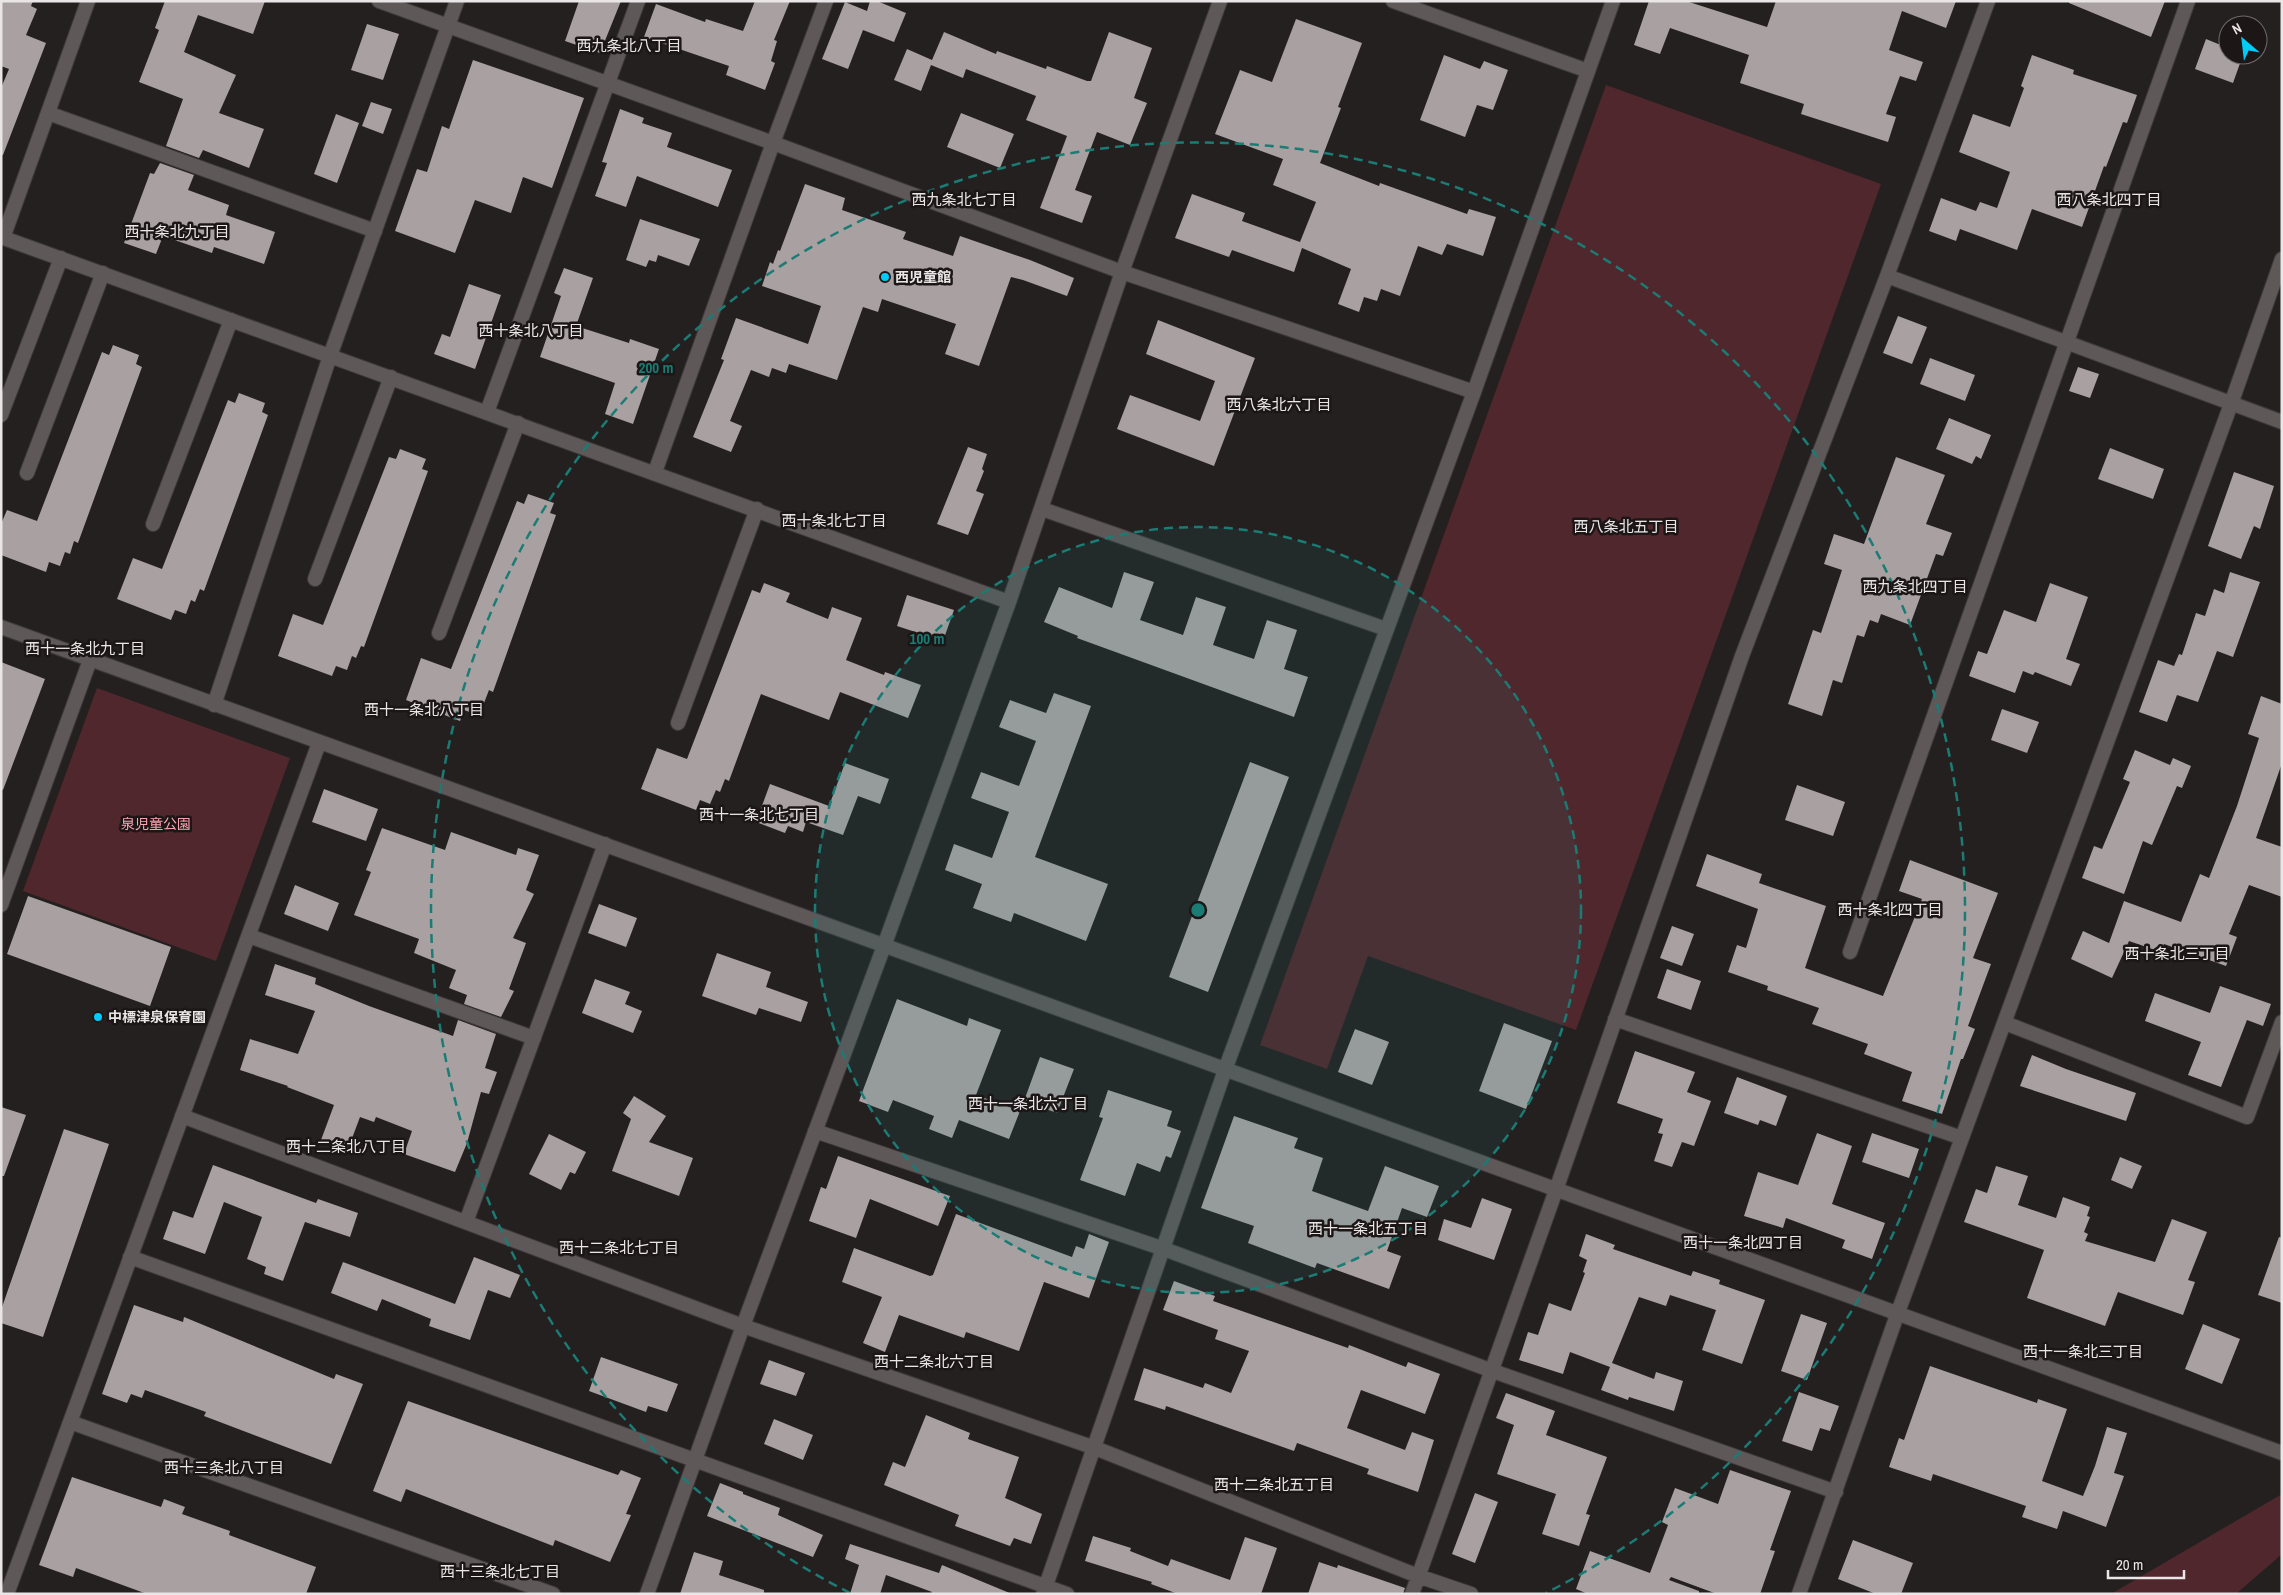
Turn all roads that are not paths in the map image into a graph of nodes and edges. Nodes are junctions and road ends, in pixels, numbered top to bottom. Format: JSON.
{"nodes":[{"id":1,"x":88,"y":1,"type":"edge"},
{"id":2,"x":379,"y":1,"type":"edge"},
{"id":3,"x":457,"y":1,"type":"edge"},
{"id":4,"x":638,"y":1,"type":"edge"},
{"id":5,"x":826,"y":1,"type":"edge"},
{"id":6,"x":1220,"y":1,"type":"edge"},
{"id":7,"x":1393,"y":1,"type":"edge"},
{"id":8,"x":1613,"y":1,"type":"edge"},
{"id":9,"x":1988,"y":1,"type":"edge"},
{"id":10,"x":2188,"y":1,"type":"edge"},
{"id":11,"x":448,"y":26,"type":"junction"},
{"id":12,"x":1588,"y":71,"type":"junction"},
{"id":13,"x":608,"y":84,"type":"junction"},
{"id":14,"x":48,"y":113,"type":"junction"},
{"id":15,"x":773,"y":143,"type":"junction"},
{"id":16,"x":375,"y":231,"type":"junction"},
{"id":17,"x":2,"y":237,"type":"edge"},
{"id":18,"x":61,"y":258,"type":"junction"},
{"id":19,"x":2282,"y":259,"type":"edge"},
{"id":20,"x":1122,"y":272,"type":"junction"},
{"id":21,"x":103,"y":273,"type":"junction"},
{"id":22,"x":1887,"y":276,"type":"junction"},
{"id":23,"x":231,"y":320,"type":"junction"},
{"id":24,"x":2066,"y":343,"type":"junction"},
{"id":25,"x":330,"y":356,"type":"junction"},
{"id":26,"x":391,"y":378,"type":"junction"},
{"id":27,"x":1474,"y":392,"type":"junction"},
{"id":28,"x":2232,"y":404,"type":"junction"},
{"id":29,"x":487,"y":412,"type":"junction"},
{"id":30,"x":1,"y":415,"type":"edge"},
{"id":31,"x":2282,"y":422,"type":"edge"},
{"id":32,"x":518,"y":423,"type":"junction"},
{"id":33,"x":27,"y":472,"type":"dead end"},
{"id":34,"x":655,"y":472,"type":"junction"},
{"id":35,"x":757,"y":509,"type":"junction"},
{"id":36,"x":1042,"y":509,"type":"junction"},
{"id":37,"x":153,"y":524,"type":"dead end"},
{"id":38,"x":314,"y":579,"type":"dead end"},
{"id":39,"x":1009,"y":602,"type":"junction"},
{"id":40,"x":1,"y":627,"type":"edge"},
{"id":41,"x":1386,"y":629,"type":"junction"},
{"id":42,"x":440,"y":633,"type":"dead end"},
{"id":43,"x":90,"y":660,"type":"junction"},
{"id":44,"x":214,"y":705,"type":"junction"},
{"id":45,"x":678,"y":723,"type":"dead end"},
{"id":46,"x":319,"y":742,"type":"junction"},
{"id":47,"x":605,"y":844,"type":"junction"},
{"id":48,"x":1,"y":905,"type":"edge"},
{"id":49,"x":248,"y":936,"type":"junction"},
{"id":50,"x":884,"y":946,"type":"junction"},
{"id":51,"x":1850,"y":952,"type":"dead end"},
{"id":52,"x":1615,"y":1018,"type":"junction"},
{"id":53,"x":2282,"y":1022,"type":"edge"},
{"id":54,"x":2005,"y":1023,"type":"junction"},
{"id":55,"x":534,"y":1038,"type":"junction"},
{"id":56,"x":1225,"y":1070,"type":"junction"},
{"id":57,"x":182,"y":1116,"type":"junction"},
{"id":58,"x":815,"y":1131,"type":"junction"},
{"id":59,"x":1962,"y":1138,"type":"junction"},
{"id":60,"x":1556,"y":1190,"type":"junction"},
{"id":61,"x":466,"y":1222,"type":"junction"},
{"id":62,"x":1164,"y":1249,"type":"junction"},
{"id":63,"x":130,"y":1258,"type":"junction"},
{"id":64,"x":1897,"y":1315,"type":"junction"},
{"id":65,"x":743,"y":1326,"type":"junction"},
{"id":66,"x":1490,"y":1370,"type":"junction"},
{"id":67,"x":70,"y":1422,"type":"junction"},
{"id":68,"x":1095,"y":1448,"type":"junction"},
{"id":69,"x":2282,"y":1453,"type":"edge"},
{"id":70,"x":694,"y":1460,"type":"junction"},
{"id":71,"x":1836,"y":1492,"type":"junction"},
{"id":72,"x":1418,"y":1576,"type":"junction"},
{"id":73,"x":1044,"y":1590,"type":"edge"},
{"id":74,"x":7,"y":1594,"type":"edge"},
{"id":75,"x":553,"y":1594,"type":"edge"},
{"id":76,"x":647,"y":1594,"type":"edge"},
{"id":77,"x":1067,"y":1594,"type":"edge"},
{"id":78,"x":1412,"y":1594,"type":"edge"},
{"id":79,"x":1471,"y":1594,"type":"edge"},
{"id":80,"x":1799,"y":1594,"type":"edge"}],
"edges":[{"from":1,"to":14,"type":"street"},
{"from":2,"to":11,"type":"street"},
{"from":3,"to":11,"type":"street"},
{"from":4,"to":13,"type":"street"},
{"from":5,"to":15,"type":"street"},
{"from":6,"to":20,"type":"street"},
{"from":7,"to":12,"type":"street"},
{"from":8,"to":12,"type":"street"},
{"from":9,"to":22,"type":"street"},
{"from":10,"to":24,"type":"street"},
{"from":11,"to":13,"type":"street"},
{"from":11,"to":16,"type":"street"},
{"from":12,"to":27,"type":"street"},
{"from":13,"to":15,"type":"street"},
{"from":13,"to":29,"type":"street"},
{"from":14,"to":16,"type":"street"},
{"from":14,"to":17,"type":"street"},
{"from":15,"to":20,"type":"street"},
{"from":15,"to":34,"type":"street"},
{"from":16,"to":25,"type":"street"},
{"from":17,"to":18,"type":"street"},
{"from":18,"to":21,"type":"street"},
{"from":18,"to":30,"type":"street"},
{"from":19,"to":28,"type":"street"},
{"from":20,"to":27,"type":"street"},
{"from":20,"to":36,"type":"street"},
{"from":21,"to":23,"type":"street"},
{"from":21,"to":33,"type":"street"},
{"from":22,"to":24,"type":"street"},
{"from":22,"to":52,"type":"street"},
{"from":23,"to":25,"type":"street"},
{"from":23,"to":37,"type":"street"},
{"from":24,"to":28,"type":"street"},
{"from":24,"to":51,"type":"street"},
{"from":25,"to":26,"type":"street"},
{"from":25,"to":44,"type":"street"},
{"from":26,"to":29,"type":"street"},
{"from":26,"to":38,"type":"street"},
{"from":27,"to":41,"type":"street"},
{"from":28,"to":31,"type":"street"},
{"from":28,"to":54,"type":"street"},
{"from":29,"to":32,"type":"street"},
{"from":32,"to":34,"type":"street"},
{"from":32,"to":42,"type":"street"},
{"from":34,"to":35,"type":"street"},
{"from":35,"to":39,"type":"street"},
{"from":35,"to":45,"type":"street"},
{"from":36,"to":39,"type":"street"},
{"from":36,"to":41,"type":"street"},
{"from":39,"to":50,"type":"street"},
{"from":40,"to":43,"type":"street"},
{"from":41,"to":56,"type":"street"},
{"from":43,"to":44,"type":"street"},
{"from":43,"to":48,"type":"street"},
{"from":44,"to":46,"type":"street"},
{"from":46,"to":47,"type":"street"},
{"from":46,"to":49,"type":"street"},
{"from":47,"to":50,"type":"street"},
{"from":47,"to":55,"type":"street"},
{"from":49,"to":55,"type":"street"},
{"from":49,"to":57,"type":"street"},
{"from":50,"to":56,"type":"street"},
{"from":50,"to":58,"type":"street"},
{"from":52,"to":59,"type":"street"},
{"from":52,"to":60,"type":"street"},
{"from":53,"to":54,"type":"street"},
{"from":54,"to":59,"type":"street"},
{"from":55,"to":61,"type":"street"},
{"from":56,"to":60,"type":"street"},
{"from":56,"to":62,"type":"street"},
{"from":57,"to":61,"type":"street"},
{"from":57,"to":63,"type":"street"},
{"from":58,"to":62,"type":"street"},
{"from":58,"to":65,"type":"street"},
{"from":59,"to":64,"type":"street"},
{"from":60,"to":64,"type":"street"},
{"from":60,"to":66,"type":"street"},
{"from":61,"to":65,"type":"street"},
{"from":62,"to":66,"type":"street"},
{"from":62,"to":68,"type":"street"},
{"from":63,"to":67,"type":"street"},
{"from":63,"to":70,"type":"street"},
{"from":64,"to":69,"type":"street"},
{"from":64,"to":71,"type":"street"},
{"from":65,"to":68,"type":"street"},
{"from":65,"to":70,"type":"street"},
{"from":66,"to":71,"type":"street"},
{"from":66,"to":72,"type":"street"},
{"from":67,"to":74,"type":"street"},
{"from":67,"to":75,"type":"street"},
{"from":68,"to":72,"type":"street"},
{"from":68,"to":73,"type":"street"},
{"from":70,"to":73,"type":"street"},
{"from":70,"to":76,"type":"street"},
{"from":71,"to":80,"type":"street"},
{"from":72,"to":78,"type":"street"},
{"from":72,"to":79,"type":"street"},
{"from":73,"to":77,"type":"street"}]}
